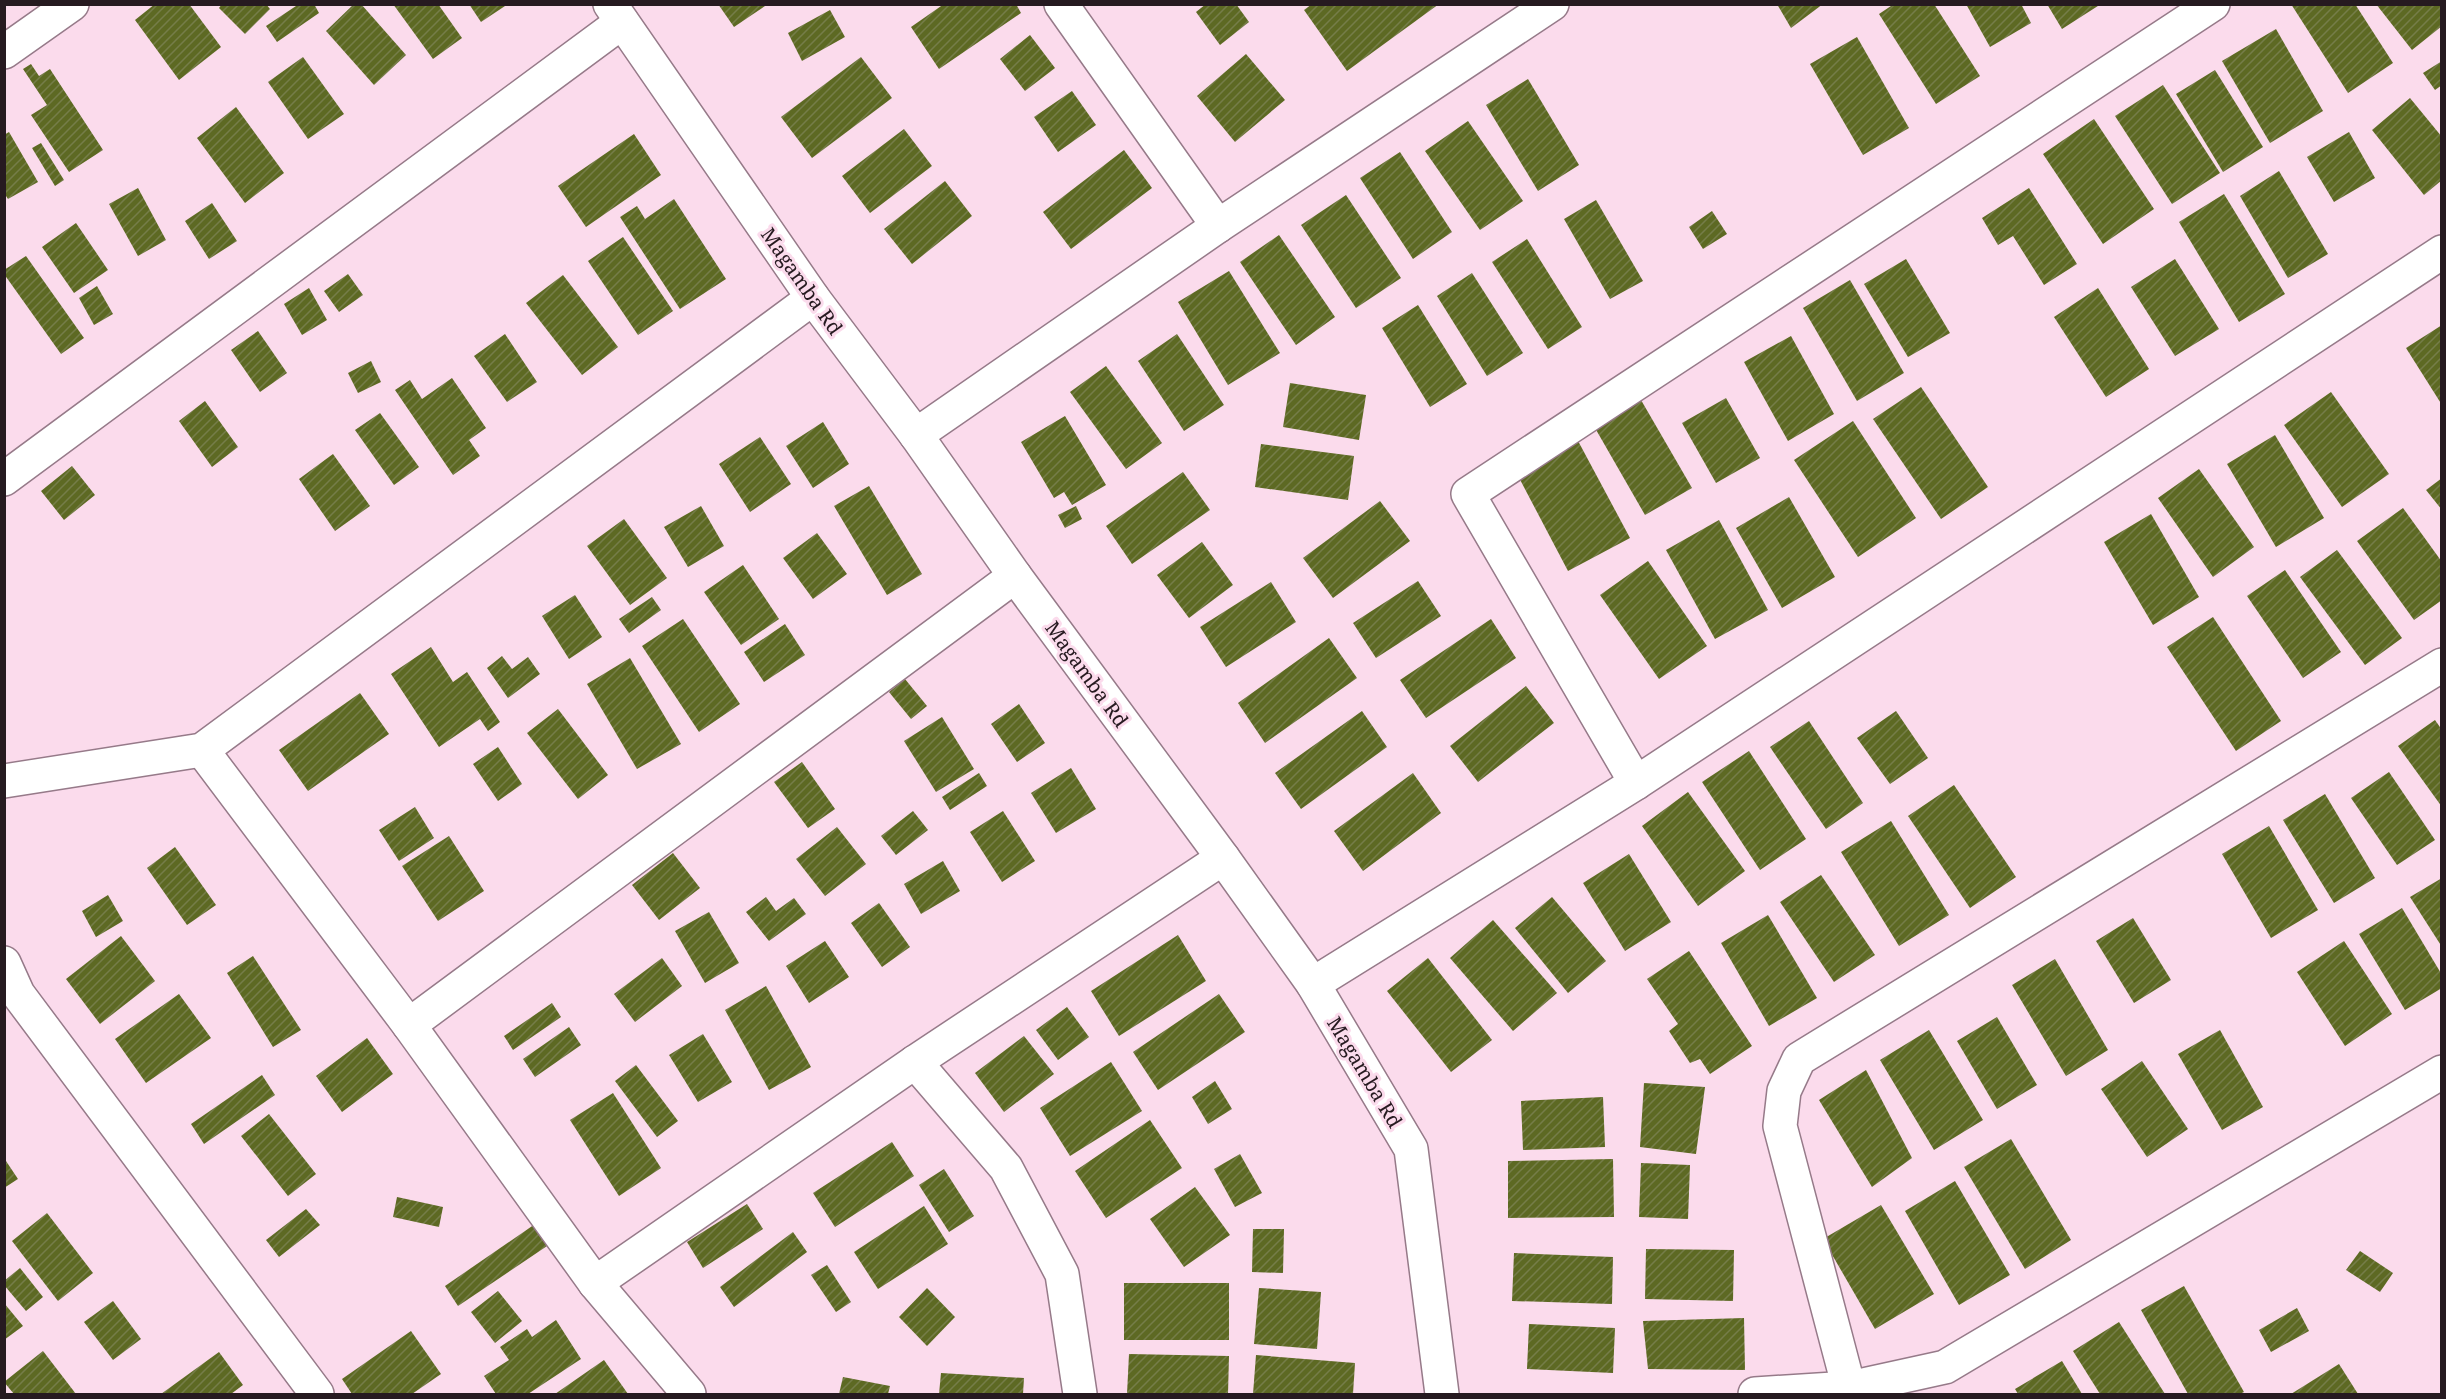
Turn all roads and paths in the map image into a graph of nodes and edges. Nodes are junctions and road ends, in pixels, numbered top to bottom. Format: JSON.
{"nodes":[{"id":1,"x":72,"y":4,"type":"edge"},
{"id":2,"x":1061,"y":4,"type":"edge"},
{"id":3,"x":1552,"y":4,"type":"edge"},
{"id":4,"x":2213,"y":4,"type":"edge"},
{"id":5,"x":616,"y":13,"type":"edge"},
{"id":6,"x":4,"y":52,"type":"edge"},
{"id":7,"x":1218,"y":226,"type":"junction"},
{"id":8,"x":2442,"y":252,"type":"edge"},
{"id":9,"x":813,"y":298,"type":"junction"},
{"id":10,"x":916,"y":435,"type":"junction"},
{"id":11,"x":4,"y":479,"type":"edge"},
{"id":12,"x":1015,"y":576,"type":"junction"},
{"id":13,"x":2442,"y":665,"type":"edge"},
{"id":14,"x":202,"y":750,"type":"junction"},
{"id":15,"x":4,"y":782,"type":"edge"},
{"id":16,"x":1636,"y":783,"type":"junction"},
{"id":17,"x":1223,"y":858,"type":"junction"},
{"id":18,"x":4,"y":963,"type":"edge"},
{"id":19,"x":1313,"y":984,"type":"junction"},
{"id":20,"x":409,"y":1025,"type":"junction"},
{"id":21,"x":915,"y":1062,"type":"junction"},
{"id":22,"x":2442,"y":1072,"type":"edge"},
{"id":23,"x":595,"y":1283,"type":"junction"},
{"id":24,"x":1850,"y":1388,"type":"junction"},
{"id":25,"x":317,"y":1395,"type":"edge"},
{"id":26,"x":688,"y":1395,"type":"edge"},
{"id":27,"x":1080,"y":1395,"type":"edge"},
{"id":28,"x":1442,"y":1395,"type":"edge"},
{"id":29,"x":1755,"y":1395,"type":"edge"}],
"edges":[{"from":1,"to":6,"type":"street"},
{"from":2,"to":7,"type":"street"},
{"from":3,"to":7,"type":"street"},
{"from":4,"to":16,"type":"street"},
{"from":5,"to":9,"type":"street","name":"Magamba Rd"},
{"from":5,"to":11,"type":"street"},
{"from":7,"to":10,"type":"street"},
{"from":8,"to":16,"type":"street"},
{"from":9,"to":10,"type":"street","name":"Magamba Rd"},
{"from":9,"to":14,"type":"street"},
{"from":10,"to":12,"type":"street","name":"Magamba Rd"},
{"from":12,"to":17,"type":"street","name":"Magamba Rd"},
{"from":12,"to":20,"type":"street"},
{"from":13,"to":24,"type":"street"},
{"from":14,"to":15,"type":"street"},
{"from":14,"to":20,"type":"street"},
{"from":16,"to":19,"type":"street"},
{"from":17,"to":19,"type":"street","name":"Magamba Rd"},
{"from":17,"to":21,"type":"street"},
{"from":18,"to":25,"type":"street"},
{"from":19,"to":28,"type":"street","name":"Magamba Rd"},
{"from":20,"to":23,"type":"street"},
{"from":21,"to":23,"type":"street"},
{"from":21,"to":27,"type":"street"},
{"from":22,"to":24,"type":"street"},
{"from":23,"to":26,"type":"street"},
{"from":24,"to":29,"type":"street"}]}
